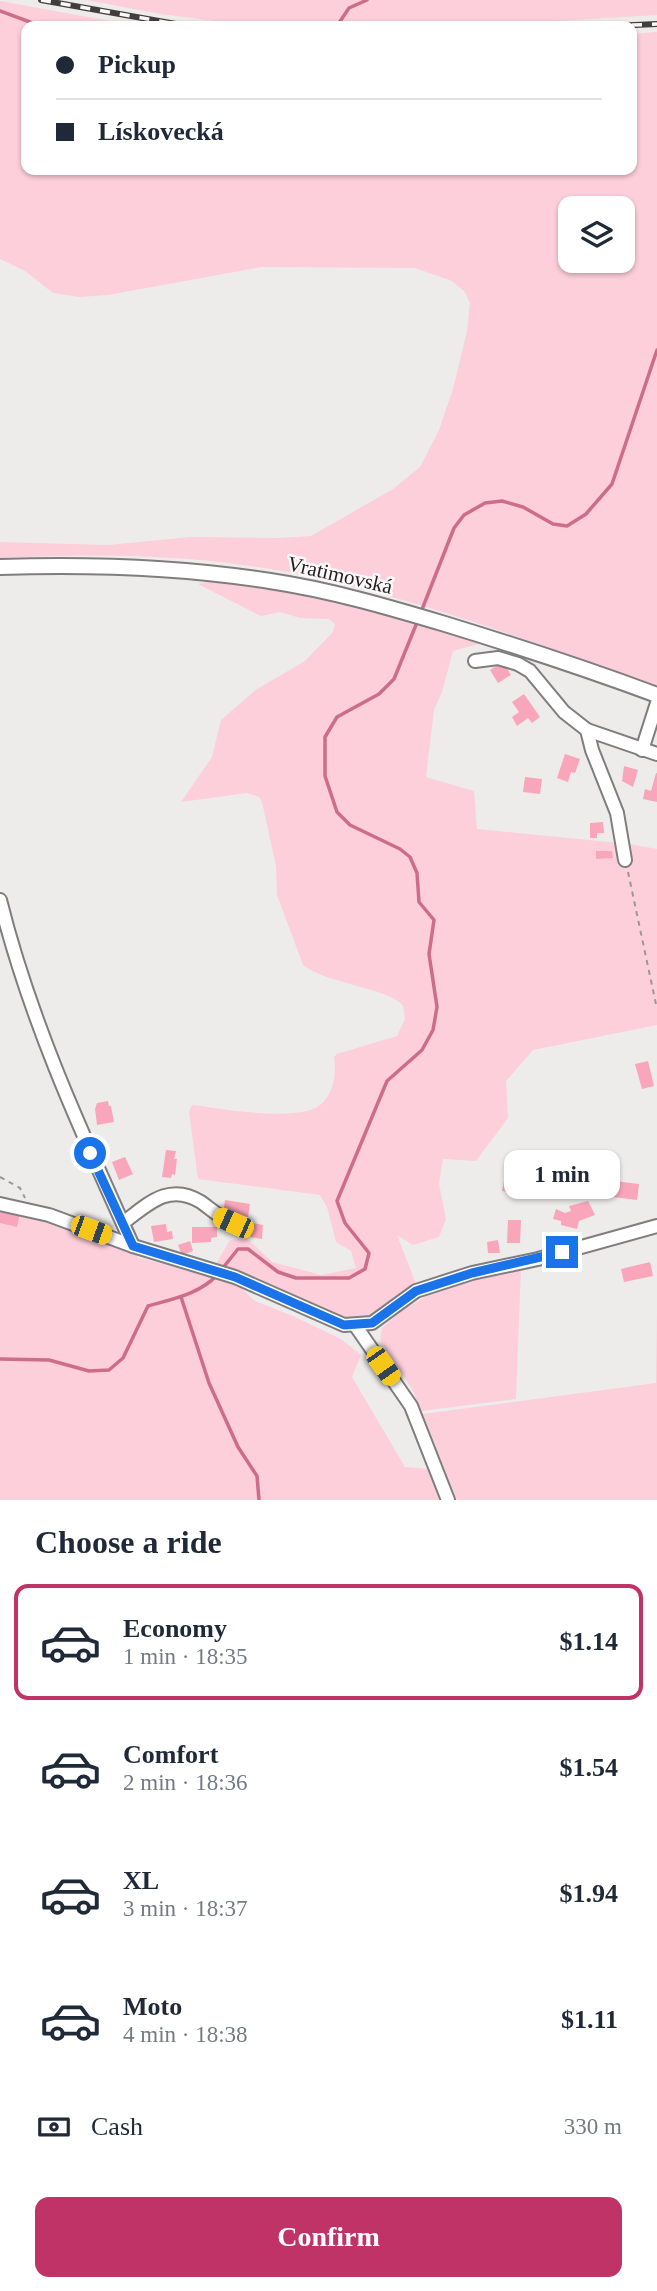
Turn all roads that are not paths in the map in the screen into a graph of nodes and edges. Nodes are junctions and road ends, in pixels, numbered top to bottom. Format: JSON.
{"nodes":[{"id":1,"x":0,"y":567,"type":"edge"},
{"id":2,"x":475,"y":662,"type":"dead end"},
{"id":3,"x":657,"y":695,"type":"edge"},
{"id":4,"x":657,"y":703,"type":"edge"},
{"id":5,"x":587,"y":730,"type":"junction"},
{"id":6,"x":642,"y":750,"type":"junction"},
{"id":7,"x":657,"y":754,"type":"edge"},
{"id":8,"x":625,"y":860,"type":"road end"},
{"id":9,"x":0,"y":900,"type":"edge"},
{"id":10,"x":0,"y":1204,"type":"edge"},
{"id":11,"x":123,"y":1223,"type":"junction"},
{"id":12,"x":233,"y":1223,"type":"dead end"},
{"id":13,"x":657,"y":1226,"type":"edge"},
{"id":14,"x":133,"y":1246,"type":"junction"},
{"id":15,"x":355,"y":1325,"type":"junction"},
{"id":16,"x":448,"y":1500,"type":"edge"}],
"edges":[{"from":1,"to":3,"type":"main road","name":"Vratimovská"},
{"from":2,"to":5,"type":"street"},
{"from":4,"to":6,"type":"street"},
{"from":5,"to":6,"type":"street"},
{"from":5,"to":8,"type":"street"},
{"from":6,"to":7,"type":"street"},
{"from":9,"to":11,"type":"street"},
{"from":10,"to":14,"type":"street"},
{"from":11,"to":12,"type":"street"},
{"from":11,"to":14,"type":"street"},
{"from":13,"to":15,"type":"street"},
{"from":14,"to":15,"type":"street"},
{"from":15,"to":16,"type":"street"}]}
